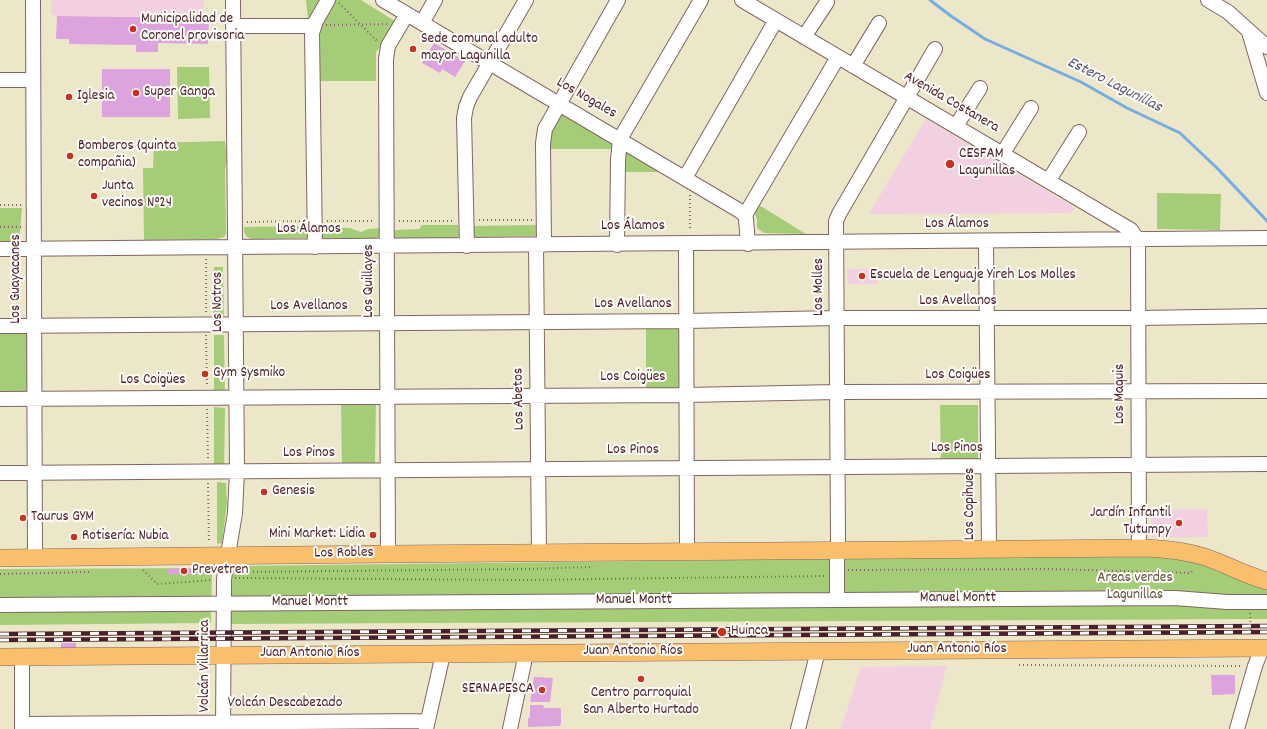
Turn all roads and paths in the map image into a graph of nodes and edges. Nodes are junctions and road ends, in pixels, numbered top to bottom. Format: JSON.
{"nodes":[{"id":1,"x":33,"y":0,"type":"edge"},
{"id":2,"x":233,"y":0,"type":"edge"},
{"id":3,"x":328,"y":0,"type":"edge"},
{"id":4,"x":336,"y":0,"type":"edge"},
{"id":5,"x":383,"y":0,"type":"edge"},
{"id":6,"x":435,"y":0,"type":"edge"},
{"id":7,"x":526,"y":0,"type":"edge"},
{"id":8,"x":618,"y":0,"type":"edge"},
{"id":9,"x":701,"y":0,"type":"edge"},
{"id":10,"x":742,"y":0,"type":"edge"},
{"id":11,"x":1208,"y":0,"type":"edge"},
{"id":12,"x":827,"y":2,"type":"dead end"},
{"id":13,"x":760,"y":5,"type":"edge"},
{"id":14,"x":404,"y":19,"type":"junction"},
{"id":15,"x":776,"y":20,"type":"junction"},
{"id":16,"x":422,"y":23,"type":"junction"},
{"id":17,"x":879,"y":23,"type":"dead end"},
{"id":18,"x":361,"y":24,"type":"junction"},
{"id":19,"x":234,"y":26,"type":"junction"},
{"id":20,"x":314,"y":26,"type":"junction"},
{"id":21,"x":1249,"y":32,"type":"junction"},
{"id":22,"x":804,"y":37,"type":"junction"},
{"id":23,"x":1267,"y":47,"type":"edge"},
{"id":24,"x":935,"y":49,"type":"dead end"},
{"id":25,"x":387,"y":50,"type":"junction"},
{"id":26,"x":838,"y":57,"type":"junction"},
{"id":27,"x":490,"y":63,"type":"junction"},
{"id":28,"x":853,"y":66,"type":"junction"},
{"id":29,"x":0,"y":80,"type":"edge"},
{"id":30,"x":33,"y":80,"type":"junction"},
{"id":31,"x":980,"y":88,"type":"dead end"},
{"id":32,"x":1267,"y":93,"type":"edge"},
{"id":33,"x":906,"y":97,"type":"junction"},
{"id":34,"x":559,"y":103,"type":"junction"},
{"id":35,"x":1031,"y":108,"type":"dead end"},
{"id":36,"x":956,"y":126,"type":"junction"},
{"id":37,"x":1079,"y":132,"type":"dead end"},
{"id":38,"x":620,"y":139,"type":"junction"},
{"id":39,"x":1003,"y":153,"type":"junction"},
{"id":40,"x":687,"y":179,"type":"junction"},
{"id":41,"x":1049,"y":180,"type":"junction"},
{"id":42,"x":0,"y":205,"type":"edge"},
{"id":43,"x":34,"y":205,"type":"junction"},
{"id":44,"x":744,"y":215,"type":"junction"},
{"id":45,"x":0,"y":227,"type":"edge"},
{"id":46,"x":34,"y":227,"type":"junction"},
{"id":47,"x":1267,"y":238,"type":"edge"},
{"id":48,"x":1138,"y":240,"type":"junction"},
{"id":49,"x":986,"y":242,"type":"junction"},
{"id":50,"x":836,"y":243,"type":"junction"},
{"id":51,"x":688,"y":244,"type":"junction"},
{"id":52,"x":748,"y":244,"type":"junction"},
{"id":53,"x":540,"y":245,"type":"junction"},
{"id":54,"x":617,"y":245,"type":"junction"},
{"id":55,"x":467,"y":246,"type":"junction"},
{"id":56,"x":316,"y":247,"type":"junction"},
{"id":57,"x":386,"y":247,"type":"junction"},
{"id":58,"x":236,"y":248,"type":"junction"},
{"id":59,"x":34,"y":249,"type":"junction"},
{"id":60,"x":0,"y":250,"type":"edge"},
{"id":61,"x":1267,"y":316,"type":"edge"},
{"id":62,"x":837,"y":318,"type":"junction"},
{"id":63,"x":1138,"y":318,"type":"junction"},
{"id":64,"x":987,"y":319,"type":"junction"},
{"id":65,"x":686,"y":321,"type":"junction"},
{"id":66,"x":537,"y":322,"type":"junction"},
{"id":67,"x":387,"y":324,"type":"junction"},
{"id":68,"x":236,"y":325,"type":"junction"},
{"id":69,"x":0,"y":326,"type":"edge"},
{"id":70,"x":34,"y":326,"type":"junction"},
{"id":71,"x":1267,"y":391,"type":"edge"},
{"id":72,"x":837,"y":392,"type":"junction"},
{"id":73,"x":1138,"y":392,"type":"junction"},
{"id":74,"x":988,"y":393,"type":"junction"},
{"id":75,"x":686,"y":395,"type":"junction"},
{"id":76,"x":537,"y":396,"type":"junction"},
{"id":77,"x":387,"y":397,"type":"junction"},
{"id":78,"x":236,"y":398,"type":"junction"},
{"id":79,"x":0,"y":399,"type":"edge"},
{"id":80,"x":34,"y":399,"type":"junction"},
{"id":81,"x":1267,"y":464,"type":"edge"},
{"id":82,"x":1138,"y":465,"type":"junction"},
{"id":83,"x":988,"y":466,"type":"junction"},
{"id":84,"x":838,"y":467,"type":"junction"},
{"id":85,"x":687,"y":468,"type":"junction"},
{"id":86,"x":538,"y":469,"type":"junction"},
{"id":87,"x":387,"y":470,"type":"junction"},
{"id":88,"x":237,"y":471,"type":"junction"},
{"id":89,"x":0,"y":473,"type":"edge"},
{"id":90,"x":35,"y":473,"type":"junction"},
{"id":91,"x":1138,"y":548,"type":"junction"},
{"id":92,"x":989,"y":550,"type":"junction"},
{"id":93,"x":687,"y":552,"type":"junction"},
{"id":94,"x":539,"y":553,"type":"junction"},
{"id":95,"x":388,"y":554,"type":"junction"},
{"id":96,"x":227,"y":556,"type":"junction"},
{"id":97,"x":35,"y":557,"type":"junction"},
{"id":98,"x":837,"y":557,"type":"junction"},
{"id":99,"x":0,"y":558,"type":"edge"},
{"id":100,"x":1193,"y":569,"type":"dead end"},
{"id":101,"x":137,"y":570,"type":"dead end"},
{"id":102,"x":92,"y":572,"type":"dead end"},
{"id":103,"x":0,"y":574,"type":"edge"},
{"id":104,"x":224,"y":579,"type":"junction"},
{"id":105,"x":1267,"y":581,"type":"edge"},
{"id":106,"x":1267,"y":596,"type":"edge"},
{"id":107,"x":837,"y":597,"type":"junction"},
{"id":108,"x":0,"y":599,"type":"edge"},
{"id":109,"x":223,"y":600,"type":"junction"},
{"id":110,"x":1267,"y":602,"type":"edge"},
{"id":111,"x":0,"y":605,"type":"edge"},
{"id":112,"x":1250,"y":608,"type":"dead end"},
{"id":113,"x":1260,"y":648,"type":"edge"},
{"id":114,"x":818,"y":651,"type":"junction"},
{"id":115,"x":526,"y":653,"type":"junction"},
{"id":116,"x":443,"y":654,"type":"junction"},
{"id":117,"x":223,"y":655,"type":"junction"},
{"id":118,"x":0,"y":657,"type":"edge"},
{"id":119,"x":22,"y":657,"type":"junction"},
{"id":120,"x":222,"y":725,"type":"edge"},
{"id":121,"x":427,"y":725,"type":"edge"},
{"id":122,"x":22,"y":726,"type":"edge"},
{"id":123,"x":510,"y":729,"type":"edge"},
{"id":124,"x":798,"y":729,"type":"edge"},
{"id":125,"x":1237,"y":729,"type":"edge"}],
"edges":[{"from":1,"to":30,"type":"street","name":"Los Guayacanes"},
{"from":2,"to":19,"type":"street","name":"Los Notros"},
{"from":3,"to":20,"type":"street"},
{"from":4,"to":18,"type":"path"},
{"from":5,"to":14,"type":"street","name":"Los Nogales"},
{"from":6,"to":16,"type":"street"},
{"from":7,"to":27,"type":"street"},
{"from":8,"to":34,"type":"street","name":"Los Abetos"},
{"from":9,"to":38,"type":"street"},
{"from":10,"to":13,"type":"street","name":"Avenida Costanera"},
{"from":11,"to":21,"type":"street"},
{"from":12,"to":22,"type":"street"},
{"from":13,"to":15,"type":"street","name":"Avenida Costanera"},
{"from":14,"to":16,"type":"street","name":"Los Nogales"},
{"from":14,"to":18,"type":"path"},
{"from":14,"to":25,"type":"street","name":"Los Quillayes"},
{"from":15,"to":22,"type":"street","name":"Avenida Costanera"},
{"from":15,"to":40,"type":"street"},
{"from":16,"to":27,"type":"street","name":"Los Nogales"},
{"from":17,"to":28,"type":"street"},
{"from":18,"to":20,"type":"path"},
{"from":18,"to":25,"type":"path"},
{"from":19,"to":20,"type":"street"},
{"from":19,"to":58,"type":"street","name":"Los Notros"},
{"from":20,"to":56,"type":"street"},
{"from":21,"to":23,"type":"street"},
{"from":21,"to":32,"type":"street"},
{"from":22,"to":26,"type":"street","name":"Avenida Costanera"},
{"from":24,"to":33,"type":"street","name":"Los Molles"},
{"from":25,"to":57,"type":"street","name":"Los Quillayes"},
{"from":26,"to":28,"type":"street","name":"Avenida Costanera"},
{"from":26,"to":44,"type":"street"},
{"from":27,"to":34,"type":"street","name":"Los Nogales"},
{"from":27,"to":55,"type":"street"},
{"from":28,"to":33,"type":"street","name":"Avenida Costanera"},
{"from":29,"to":30,"type":"street"},
{"from":30,"to":43,"type":"street","name":"Los Guayacanes"},
{"from":31,"to":36,"type":"street"},
{"from":33,"to":36,"type":"street","name":"Avenida Costanera"},
{"from":33,"to":50,"type":"street","name":"Los Molles"},
{"from":34,"to":38,"type":"street","name":"Los Nogales"},
{"from":34,"to":53,"type":"street","name":"Los Abetos"},
{"from":35,"to":39,"type":"street"},
{"from":36,"to":39,"type":"street","name":"Avenida Costanera"},
{"from":37,"to":41,"type":"street"},
{"from":38,"to":40,"type":"street","name":"Los Nogales"},
{"from":38,"to":54,"type":"street"},
{"from":39,"to":41,"type":"street","name":"Avenida Costanera"},
{"from":40,"to":44,"type":"street","name":"Los Nogales"},
{"from":40,"to":51,"type":"path"},
{"from":41,"to":48,"type":"street","name":"Avenida Costanera"},
{"from":42,"to":43,"type":"path"},
{"from":43,"to":46,"type":"street","name":"Los Guayacanes"},
{"from":44,"to":52,"type":"street"},
{"from":45,"to":46,"type":"path"},
{"from":46,"to":59,"type":"street","name":"Los Guayacanes"},
{"from":47,"to":48,"type":"street","name":"Los Álamos"},
{"from":48,"to":49,"type":"street","name":"Los Álamos"},
{"from":48,"to":63,"type":"street","name":"Los Maquis"},
{"from":49,"to":50,"type":"street","name":"Los Álamos"},
{"from":49,"to":64,"type":"street","name":"Los Copihues"},
{"from":50,"to":52,"type":"street","name":"Los Álamos"},
{"from":50,"to":62,"type":"street","name":"Los Molles"},
{"from":51,"to":52,"type":"street","name":"Los Álamos"},
{"from":51,"to":54,"type":"street","name":"Los Álamos"},
{"from":51,"to":65,"type":"street"},
{"from":53,"to":54,"type":"street","name":"Los Álamos"},
{"from":53,"to":55,"type":"street","name":"Los Álamos"},
{"from":53,"to":66,"type":"street","name":"Los Abetos"},
{"from":55,"to":57,"type":"street","name":"Los Álamos"},
{"from":56,"to":57,"type":"street","name":"Los Álamos"},
{"from":56,"to":58,"type":"street","name":"Los Álamos"},
{"from":57,"to":67,"type":"street","name":"Los Quillayes"},
{"from":58,"to":59,"type":"street","name":"Los Álamos"},
{"from":58,"to":68,"type":"street","name":"Los Notros"},
{"from":59,"to":60,"type":"street","name":"Los Álamos"},
{"from":59,"to":70,"type":"street","name":"Los Guayacanes"},
{"from":61,"to":63,"type":"street","name":"Los Avellanos"},
{"from":62,"to":64,"type":"street","name":"Los Avellanos"},
{"from":62,"to":65,"type":"street","name":"Los Avellanos"},
{"from":62,"to":72,"type":"street","name":"Los Molles"},
{"from":63,"to":64,"type":"street","name":"Los Avellanos"},
{"from":63,"to":73,"type":"street","name":"Los Maquis"},
{"from":64,"to":74,"type":"street","name":"Los Copihues"},
{"from":65,"to":66,"type":"street","name":"Los Avellanos"},
{"from":65,"to":75,"type":"street"},
{"from":66,"to":67,"type":"street","name":"Los Avellanos"},
{"from":66,"to":76,"type":"street","name":"Los Abetos"},
{"from":67,"to":68,"type":"street","name":"Los Avellanos"},
{"from":67,"to":77,"type":"street","name":"Los Quillayes"},
{"from":68,"to":70,"type":"street","name":"Los Avellanos"},
{"from":68,"to":78,"type":"street","name":"Los Notros"},
{"from":69,"to":70,"type":"street","name":"Los Avellanos"},
{"from":70,"to":80,"type":"street","name":"Los Guayacanes"},
{"from":71,"to":73,"type":"street","name":"Los Coigües"},
{"from":72,"to":74,"type":"street","name":"Los Coigües"},
{"from":72,"to":75,"type":"street","name":"Los Coigües"},
{"from":72,"to":84,"type":"street","name":"Los Molles"},
{"from":73,"to":74,"type":"street","name":"Los Coigües"},
{"from":73,"to":82,"type":"street","name":"Los Maquis"},
{"from":74,"to":83,"type":"street","name":"Los Copihues"},
{"from":75,"to":76,"type":"street","name":"Los Coigües"},
{"from":75,"to":85,"type":"street"},
{"from":76,"to":77,"type":"street","name":"Los Coigües"},
{"from":76,"to":86,"type":"street","name":"Los Abetos"},
{"from":77,"to":78,"type":"street","name":"Los Coigües"},
{"from":77,"to":87,"type":"street","name":"Los Quillayes"},
{"from":78,"to":80,"type":"street","name":"Los Coigües"},
{"from":78,"to":88,"type":"street","name":"Los Notros"},
{"from":79,"to":80,"type":"street","name":"Los Coigües"},
{"from":80,"to":90,"type":"street","name":"Los Guayacanes"},
{"from":81,"to":82,"type":"street","name":"Los Pinos"},
{"from":82,"to":83,"type":"street","name":"Los Pinos"},
{"from":82,"to":91,"type":"street","name":"Los Maquis"},
{"from":83,"to":84,"type":"street","name":"Los Pinos"},
{"from":83,"to":92,"type":"street","name":"Los Copihues"},
{"from":84,"to":85,"type":"street","name":"Los Pinos"},
{"from":84,"to":98,"type":"street","name":"Los Molles"},
{"from":85,"to":86,"type":"street","name":"Los Pinos"},
{"from":85,"to":93,"type":"street"},
{"from":86,"to":87,"type":"street","name":"Los Pinos"},
{"from":86,"to":94,"type":"street","name":"Los Abetos"},
{"from":87,"to":88,"type":"street","name":"Los Pinos"},
{"from":87,"to":95,"type":"street","name":"Los Quillayes"},
{"from":88,"to":90,"type":"street","name":"Los Pinos"},
{"from":88,"to":96,"type":"street","name":"Los Notros"},
{"from":89,"to":90,"type":"street","name":"Los Pinos"},
{"from":90,"to":97,"type":"street","name":"Los Guayacanes"},
{"from":91,"to":92,"type":"main road"},
{"from":91,"to":105,"type":"main road"},
{"from":92,"to":98,"type":"main road"},
{"from":93,"to":94,"type":"main road","name":"Los Robles"},
{"from":93,"to":98,"type":"main road"},
{"from":94,"to":95,"type":"main road","name":"Los Robles"},
{"from":95,"to":96,"type":"main road","name":"Los Robles"},
{"from":96,"to":97,"type":"main road","name":"Los Robles"},
{"from":96,"to":104,"type":"street","name":"Los Notros"},
{"from":97,"to":99,"type":"main road","name":"Los Robles"},
{"from":98,"to":100,"type":"path"},
{"from":98,"to":104,"type":"path"},
{"from":98,"to":107,"type":"street","name":"Los Molles"},
{"from":101,"to":104,"type":"path"},
{"from":102,"to":103,"type":"path"},
{"from":104,"to":109,"type":"street","name":"Los Notros"},
{"from":106,"to":107,"type":"street","name":"Manuel Montt"},
{"from":107,"to":109,"type":"street","name":"Manuel Montt"},
{"from":107,"to":110,"type":"street","name":"Manuel Montt"},
{"from":108,"to":109,"type":"street","name":"Manuel Montt"},
{"from":109,"to":111,"type":"street","name":"Manuel Montt"},
{"from":109,"to":117,"type":"street","name":"Volcán Villarrica"},
{"from":112,"to":113,"type":"path"},
{"from":113,"to":114,"type":"main road","name":"Juan Antonio Ríos"},
{"from":113,"to":125,"type":"street"},
{"from":114,"to":115,"type":"main road","name":"Juan Antonio Ríos"},
{"from":114,"to":124,"type":"street"},
{"from":115,"to":116,"type":"main road","name":"Juan Antonio Ríos"},
{"from":115,"to":123,"type":"street"},
{"from":116,"to":117,"type":"main road","name":"Juan Antonio Ríos"},
{"from":116,"to":121,"type":"street"},
{"from":117,"to":119,"type":"main road","name":"Juan Antonio Ríos"},
{"from":117,"to":120,"type":"street","name":"Volcán Villarrica"},
{"from":118,"to":119,"type":"main road","name":"Juan Antonio Ríos"},
{"from":119,"to":122,"type":"street"},
{"from":120,"to":121,"type":"street","name":"Volcán Descabezado"},
{"from":120,"to":122,"type":"street","name":"Volcán Descabezado"}]}
